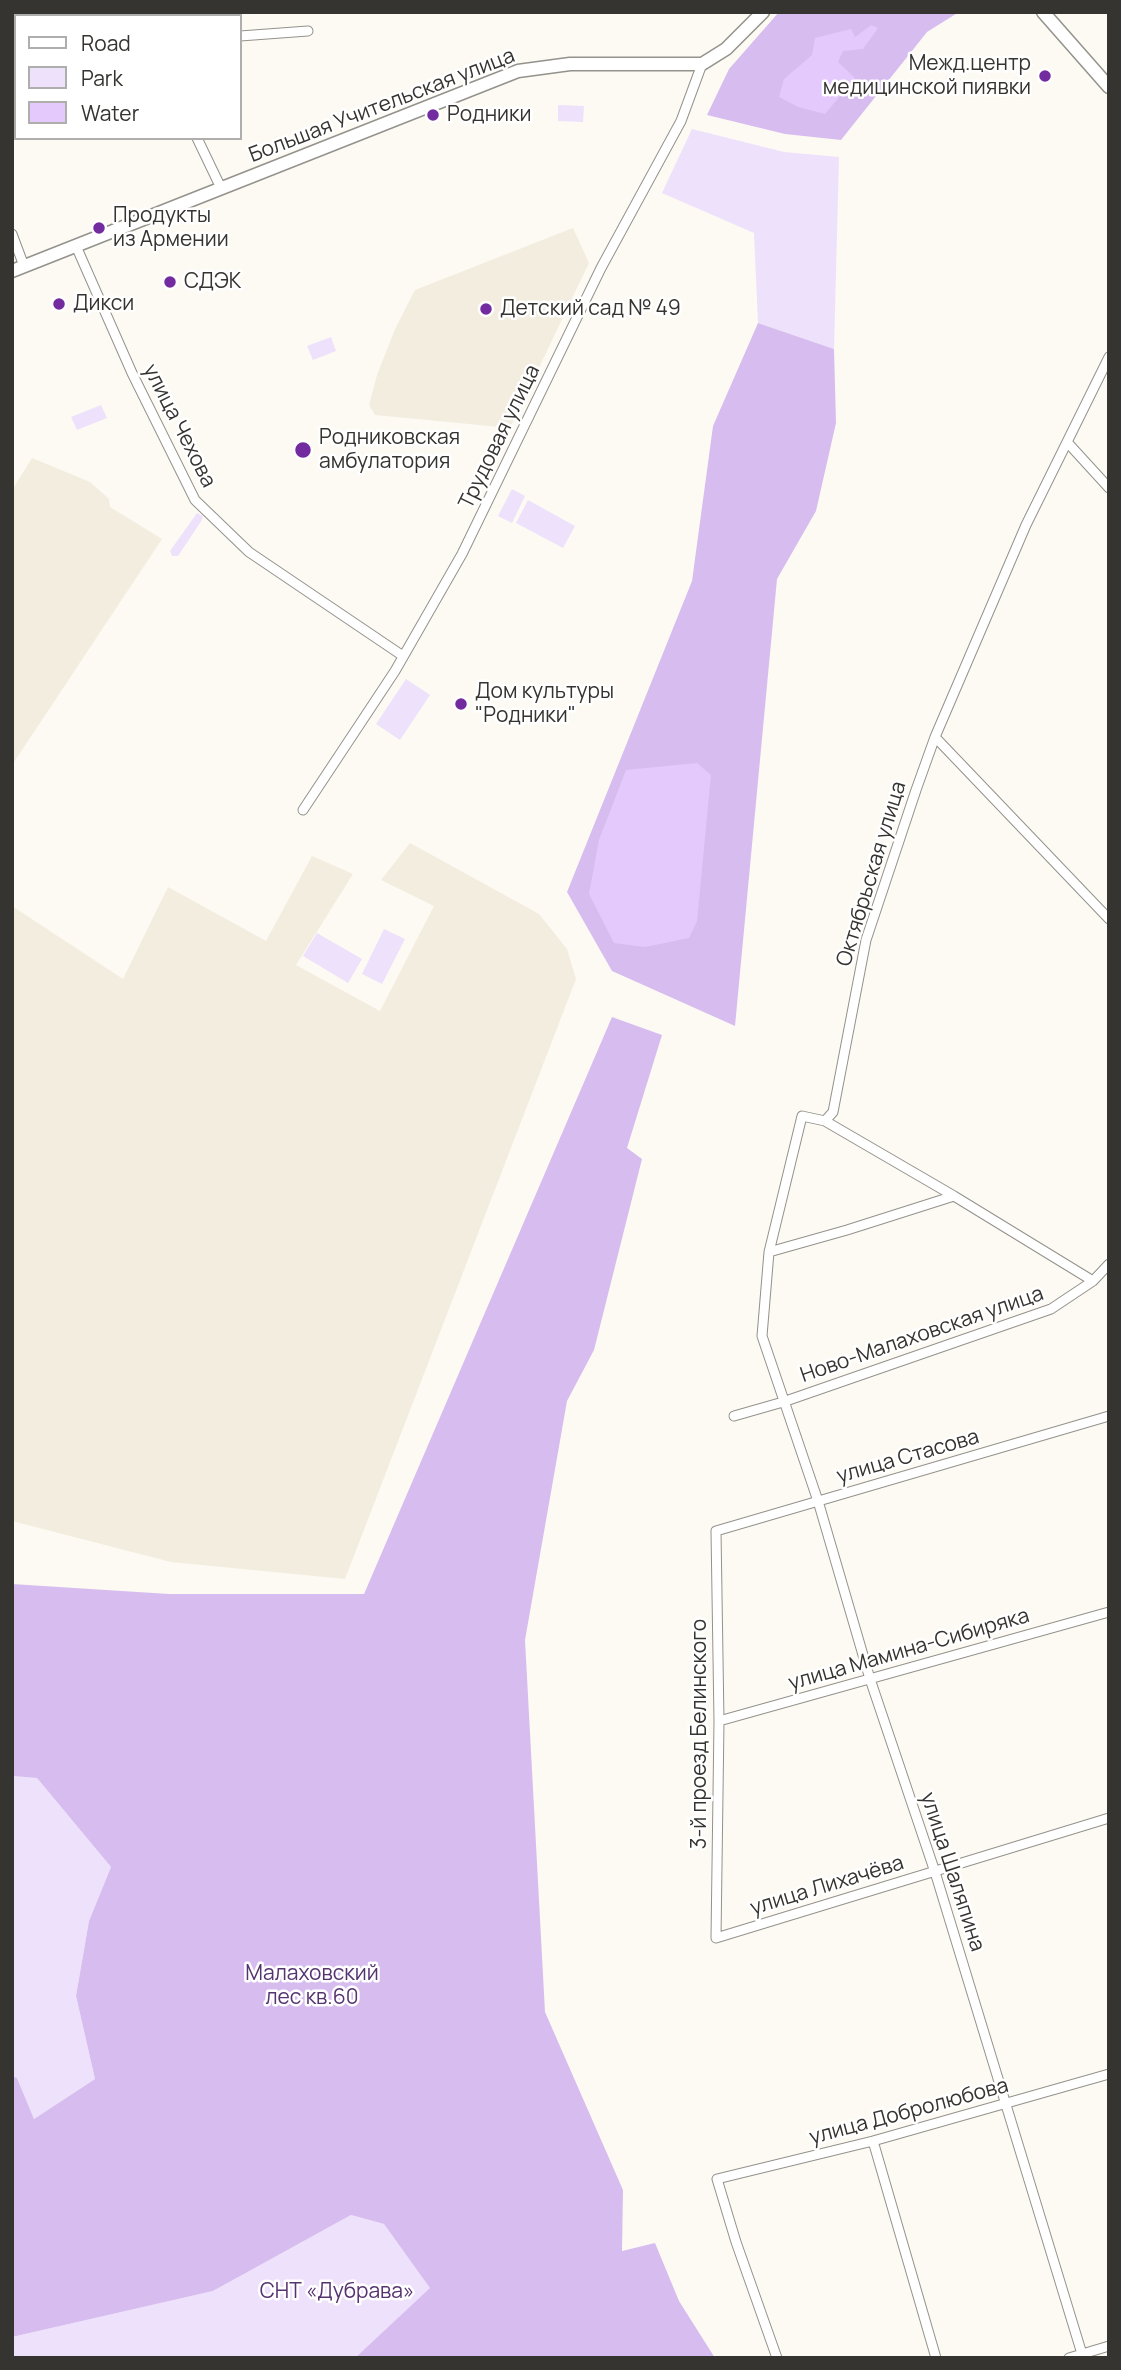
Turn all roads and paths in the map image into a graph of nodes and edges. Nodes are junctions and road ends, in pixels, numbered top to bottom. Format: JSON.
{"nodes":[{"id":1,"x":1043,"y":12,"type":"edge"},
{"id":2,"x":757,"y":15,"type":"edge"},
{"id":3,"x":308,"y":31,"type":"dead end"},
{"id":4,"x":242,"y":36,"type":"edge"},
{"id":5,"x":702,"y":64,"type":"junction"},
{"id":6,"x":1109,"y":87,"type":"edge"},
{"id":7,"x":199,"y":140,"type":"edge"},
{"id":8,"x":221,"y":188,"type":"junction"},
{"id":9,"x":12,"y":234,"type":"edge"},
{"id":10,"x":76,"y":246,"type":"junction"},
{"id":11,"x":18,"y":269,"type":"edge"},
{"id":12,"x":1109,"y":357,"type":"edge"},
{"id":13,"x":1067,"y":442,"type":"junction"},
{"id":14,"x":1109,"y":488,"type":"edge"},
{"id":15,"x":403,"y":656,"type":"junction"},
{"id":16,"x":935,"y":737,"type":"junction"},
{"id":17,"x":303,"y":810,"type":"dead end"},
{"id":18,"x":1109,"y":919,"type":"edge"},
{"id":19,"x":825,"y":1121,"type":"junction"},
{"id":20,"x":954,"y":1196,"type":"junction"},
{"id":21,"x":769,"y":1252,"type":"junction"},
{"id":22,"x":1109,"y":1264,"type":"edge"},
{"id":23,"x":1093,"y":1281,"type":"junction"},
{"id":24,"x":783,"y":1402,"type":"junction"},
{"id":25,"x":734,"y":1416,"type":"dead end"},
{"id":26,"x":1109,"y":1416,"type":"edge"},
{"id":27,"x":818,"y":1501,"type":"junction"},
{"id":28,"x":716,"y":1531,"type":"joint"},
{"id":29,"x":1109,"y":1612,"type":"edge"},
{"id":30,"x":870,"y":1679,"type":"junction"},
{"id":31,"x":719,"y":1721,"type":"junction"},
{"id":32,"x":1109,"y":1818,"type":"edge"},
{"id":33,"x":935,"y":1872,"type":"junction"},
{"id":34,"x":716,"y":1938,"type":"joint"},
{"id":35,"x":1109,"y":2074,"type":"edge"},
{"id":36,"x":1006,"y":2105,"type":"junction"},
{"id":37,"x":873,"y":2141,"type":"junction"},
{"id":38,"x":1109,"y":2346,"type":"edge"},
{"id":39,"x":1082,"y":2354,"type":"junction"},
{"id":40,"x":777,"y":2358,"type":"edge"},
{"id":41,"x":936,"y":2358,"type":"edge"},
{"id":42,"x":1069,"y":2358,"type":"edge"}],
"edges":[{"from":1,"to":6,"type":"main road"},
{"from":2,"to":5,"type":"main road"},
{"from":3,"to":4,"type":"street"},
{"from":5,"to":8,"type":"main road","name":"Большая Учительская улица"},
{"from":5,"to":15,"type":"street","name":"Трудовая улица"},
{"from":7,"to":8,"type":"street"},
{"from":8,"to":10,"type":"main road","name":"Большая Учительская улица"},
{"from":9,"to":11,"type":"street"},
{"from":10,"to":11,"type":"main road","name":"Большая Учительская улица"},
{"from":10,"to":15,"type":"street","name":"улица Чехова"},
{"from":12,"to":13,"type":"street","name":"Октябрьская улица"},
{"from":13,"to":14,"type":"street"},
{"from":13,"to":16,"type":"street","name":"Октябрьская улица"},
{"from":15,"to":17,"type":"street","name":"Трудовая улица"},
{"from":16,"to":18,"type":"street"},
{"from":16,"to":19,"type":"street","name":"Октябрьская улица"},
{"from":19,"to":20,"type":"street"},
{"from":19,"to":21,"type":"street"},
{"from":20,"to":21,"type":"street"},
{"from":20,"to":23,"type":"street"},
{"from":21,"to":24,"type":"street"},
{"from":22,"to":23,"type":"street","name":"Ново-Малаховская улица"},
{"from":23,"to":24,"type":"street","name":"Ново-Малаховская улица"},
{"from":24,"to":25,"type":"street","name":"Ново-Малаховская улица"},
{"from":24,"to":27,"type":"street","name":"улица Шаляпина"},
{"from":26,"to":27,"type":"street","name":"улица Стасова"},
{"from":27,"to":28,"type":"street","name":"улица Стасова"},
{"from":27,"to":30,"type":"street","name":"улица Шаляпина"},
{"from":28,"to":31,"type":"street","name":"3-й проезд Белинского"},
{"from":29,"to":30,"type":"street","name":"улица Мамина-Сибиряка"},
{"from":30,"to":31,"type":"street","name":"улица Мамина-Сибиряка"},
{"from":30,"to":33,"type":"street","name":"улица Шаляпина"},
{"from":31,"to":34,"type":"street","name":"3-й проезд Белинского"},
{"from":32,"to":33,"type":"street","name":"улица Лихачёва"},
{"from":33,"to":34,"type":"street","name":"улица Лихачёва"},
{"from":33,"to":36,"type":"street","name":"улица Шаляпина"},
{"from":35,"to":36,"type":"street","name":"улица Добролюбова"},
{"from":36,"to":37,"type":"street","name":"улица Добролюбова"},
{"from":36,"to":39,"type":"street","name":"улица Шаляпина"},
{"from":37,"to":40,"type":"street","name":"улица Добролюбова"},
{"from":37,"to":41,"type":"street"},
{"from":38,"to":39,"type":"street"},
{"from":39,"to":42,"type":"street"}]}
